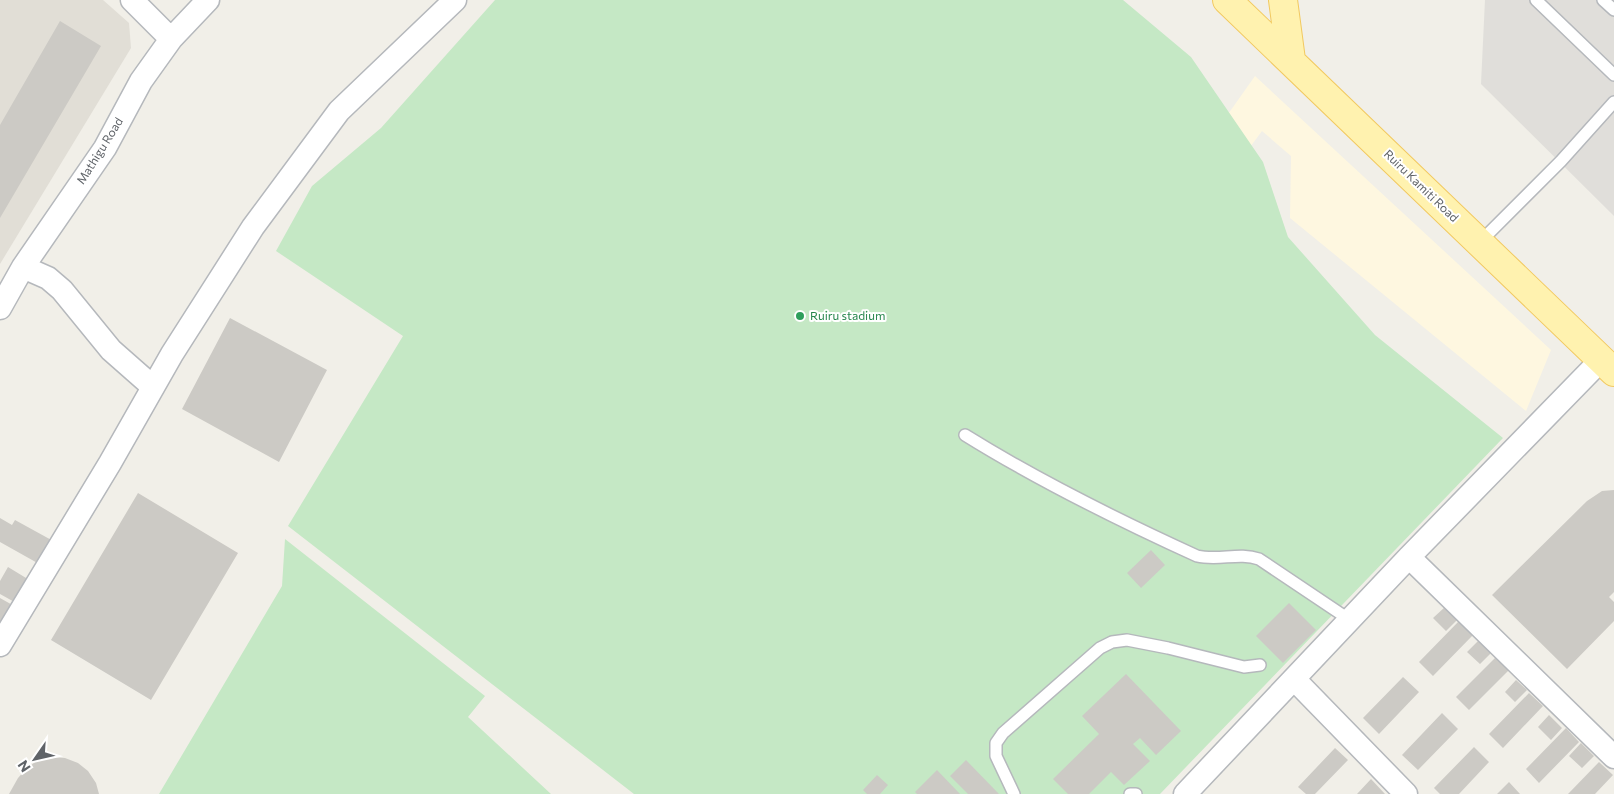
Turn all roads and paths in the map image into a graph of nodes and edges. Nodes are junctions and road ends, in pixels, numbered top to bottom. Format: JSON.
{"nodes":[{"id":1,"x":132,"y":0,"type":"edge"},
{"id":2,"x":208,"y":0,"type":"edge"},
{"id":3,"x":455,"y":0,"type":"edge"},
{"id":4,"x":1227,"y":0,"type":"edge"},
{"id":5,"x":1283,"y":0,"type":"edge"},
{"id":6,"x":1536,"y":0,"type":"edge"},
{"id":7,"x":1603,"y":0,"type":"edge"},
{"id":8,"x":1614,"y":10,"type":"edge"},
{"id":9,"x":171,"y":39,"type":"junction"},
{"id":10,"x":1291,"y":60,"type":"junction"},
{"id":11,"x":1614,"y":75,"type":"edge"},
{"id":12,"x":1614,"y":102,"type":"edge"},
{"id":13,"x":1480,"y":242,"type":"junction"},
{"id":14,"x":23,"y":267,"type":"junction"},
{"id":15,"x":0,"y":308,"type":"edge"},
{"id":16,"x":1608,"y":366,"type":"edge"},
{"id":17,"x":154,"y":387,"type":"junction"},
{"id":18,"x":965,"y":435,"type":"dead end"},
{"id":19,"x":1409,"y":557,"type":"junction"},
{"id":20,"x":1350,"y":620,"type":"junction"},
{"id":21,"x":0,"y":645,"type":"edge"},
{"id":22,"x":1260,"y":665,"type":"dead end"},
{"id":23,"x":1294,"y":679,"type":"junction"},
{"id":24,"x":1614,"y":757,"type":"edge"},
{"id":25,"x":1014,"y":794,"type":"edge"},
{"id":26,"x":1130,"y":794,"type":"edge"},
{"id":27,"x":1136,"y":794,"type":"edge"},
{"id":28,"x":1185,"y":794,"type":"edge"},
{"id":29,"x":1406,"y":794,"type":"edge"}],
"edges":[{"from":1,"to":9,"type":"street"},
{"from":2,"to":9,"type":"street","name":"Mathigu Road"},
{"from":3,"to":17,"type":"street"},
{"from":4,"to":10,"type":"main road","name":"Ruiru Kamiti Road"},
{"from":5,"to":10,"type":"main road"},
{"from":6,"to":11,"type":"lane"},
{"from":7,"to":8,"type":"lane"},
{"from":9,"to":14,"type":"street","name":"Mathigu Road"},
{"from":10,"to":13,"type":"main road","name":"Ruiru Kamiti Road"},
{"from":12,"to":13,"type":"lane"},
{"from":13,"to":16,"type":"main road","name":"Ruiru Kamiti Road"},
{"from":14,"to":15,"type":"street","name":"Mathigu Road"},
{"from":14,"to":17,"type":"street"},
{"from":16,"to":19,"type":"street"},
{"from":17,"to":21,"type":"street"},
{"from":18,"to":20,"type":"lane"},
{"from":19,"to":20,"type":"street"},
{"from":19,"to":24,"type":"street"},
{"from":20,"to":23,"type":"street"},
{"from":22,"to":25,"type":"lane"},
{"from":23,"to":28,"type":"street"},
{"from":23,"to":29,"type":"street"},
{"from":26,"to":27,"type":"lane"}]}
